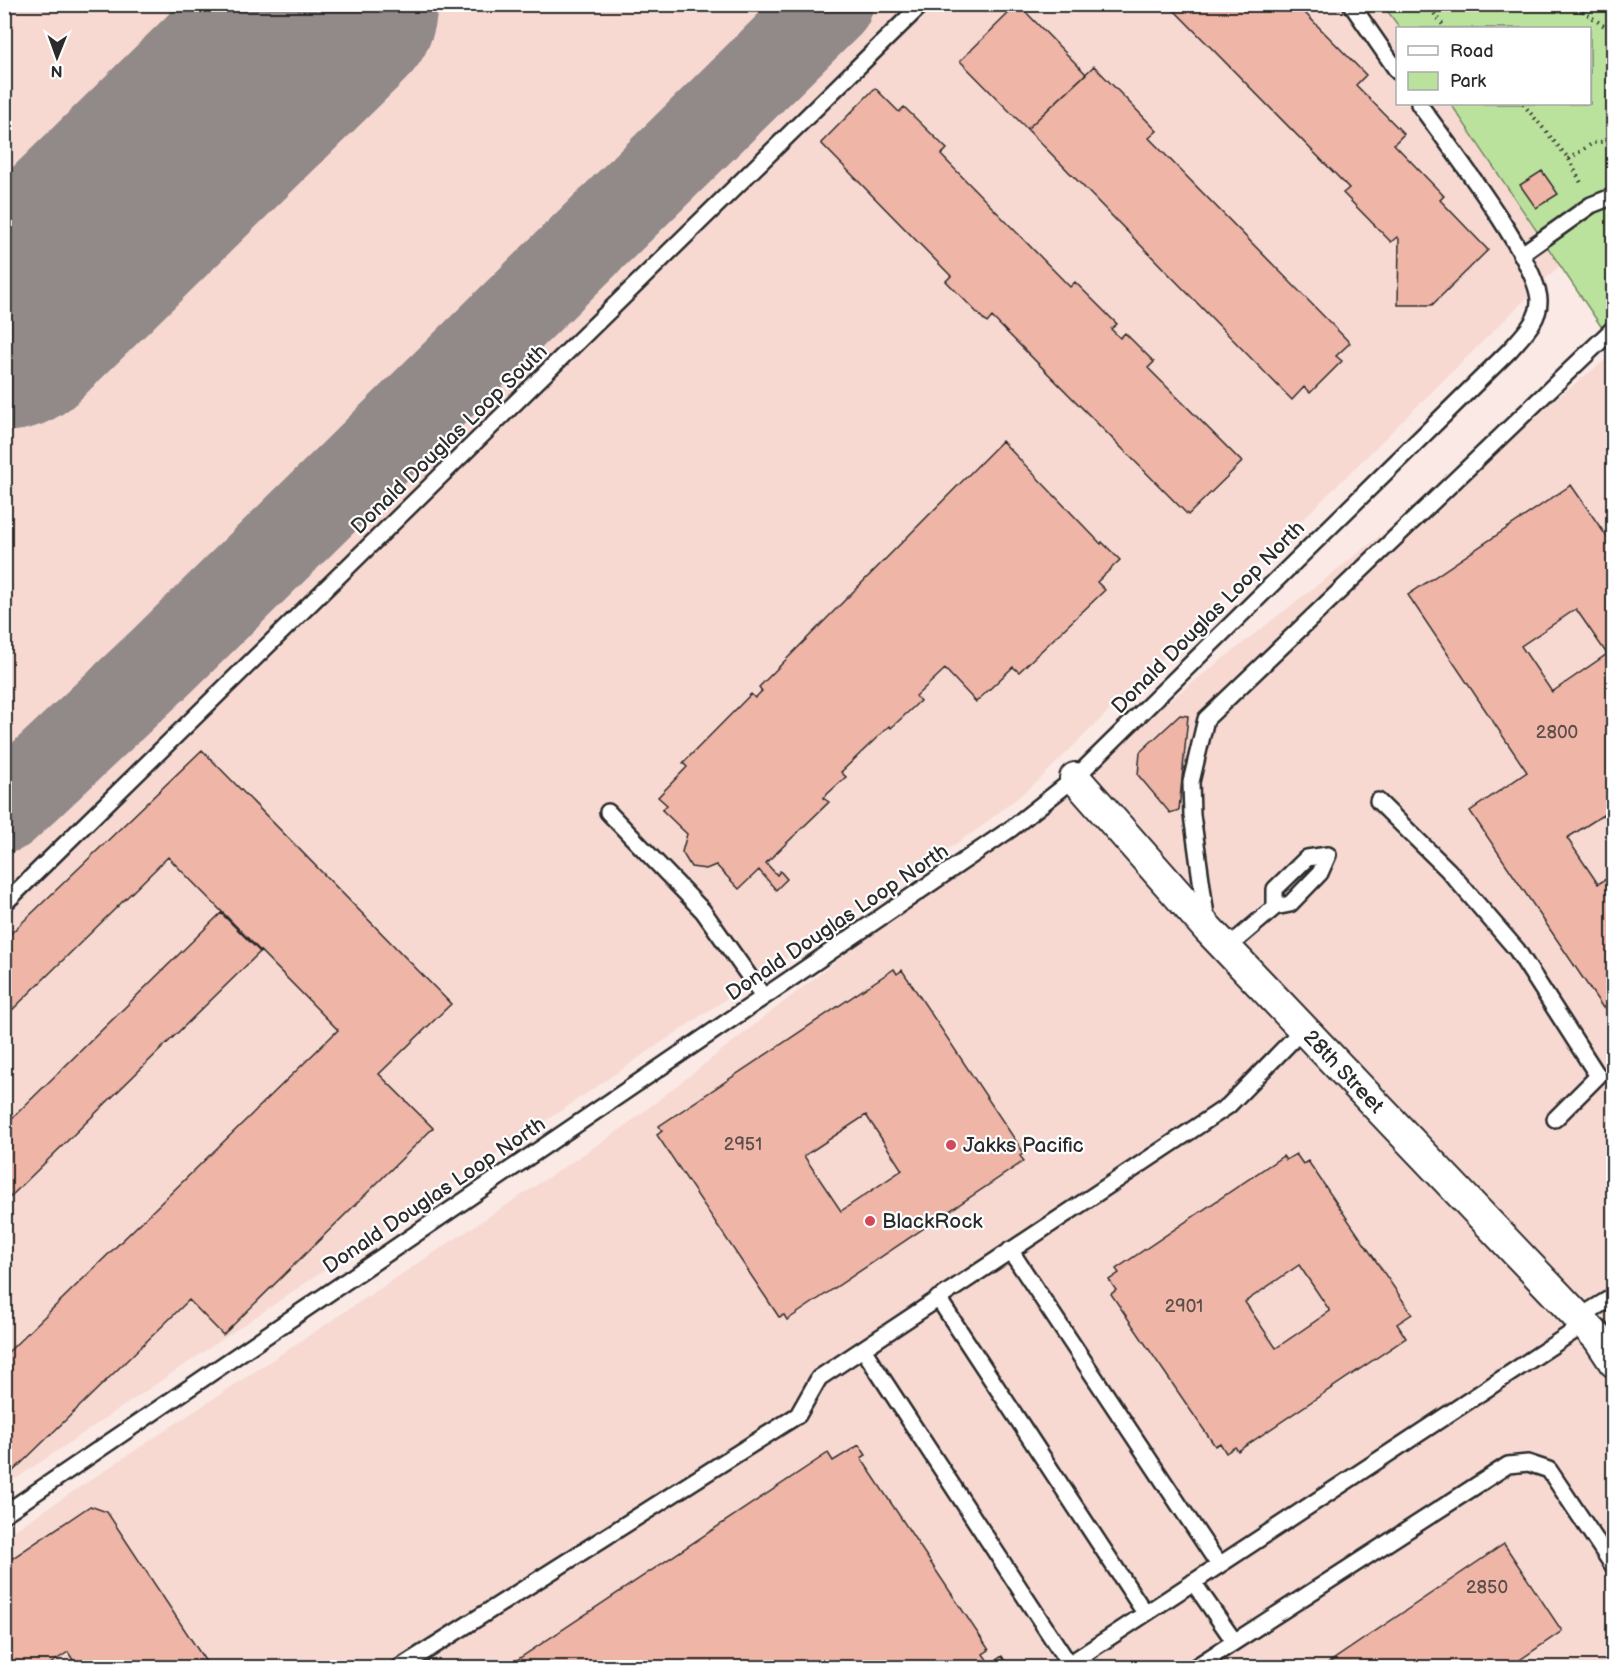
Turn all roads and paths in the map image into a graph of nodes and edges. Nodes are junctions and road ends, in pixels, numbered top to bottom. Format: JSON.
{"nodes":[{"id":1,"x":922,"y":4,"type":"edge"},
{"id":2,"x":1351,"y":4,"type":"edge"},
{"id":3,"x":1426,"y":4,"type":"edge"},
{"id":4,"x":1573,"y":4,"type":"edge"},
{"id":5,"x":1444,"y":27,"type":"edge"},
{"id":6,"x":1614,"y":33,"type":"edge"},
{"id":7,"x":1396,"y":69,"type":"edge"},
{"id":8,"x":1420,"y":105,"type":"edge"},
{"id":9,"x":1524,"y":105,"type":"edge"},
{"id":10,"x":1614,"y":140,"type":"edge"},
{"id":11,"x":1569,"y":159,"type":"junction"},
{"id":12,"x":1614,"y":196,"type":"edge"},
{"id":13,"x":1591,"y":205,"type":"junction"},
{"id":14,"x":1521,"y":254,"type":"junction"},
{"id":15,"x":1614,"y":328,"type":"edge"},
{"id":16,"x":1075,"y":778,"type":"junction"},
{"id":17,"x":1378,"y":801,"type":"dead end"},
{"id":18,"x":608,"y":812,"type":"dead end"},
{"id":19,"x":4,"y":904,"type":"edge"},
{"id":20,"x":1275,"y":907,"type":"dead end"},
{"id":21,"x":1217,"y":939,"type":"junction"},
{"id":22,"x":763,"y":996,"type":"junction"},
{"id":23,"x":1303,"y":1029,"type":"junction"},
{"id":24,"x":1555,"y":1119,"type":"dead end"},
{"id":25,"x":1010,"y":1250,"type":"junction"},
{"id":26,"x":1614,"y":1296,"type":"edge"},
{"id":27,"x":938,"y":1298,"type":"junction"},
{"id":28,"x":1582,"y":1321,"type":"junction"},
{"id":29,"x":863,"y":1349,"type":"junction"},
{"id":30,"x":1614,"y":1362,"type":"edge"},
{"id":31,"x":4,"y":1514,"type":"edge"},
{"id":32,"x":1219,"y":1565,"type":"junction"},
{"id":33,"x":1614,"y":1567,"type":"edge"},
{"id":34,"x":1193,"y":1582,"type":"junction"},
{"id":35,"x":1145,"y":1613,"type":"junction"},
{"id":36,"x":1234,"y":1641,"type":"junction"},
{"id":37,"x":1066,"y":1666,"type":"edge"},
{"id":38,"x":399,"y":1668,"type":"edge"},
{"id":39,"x":1194,"y":1668,"type":"edge"}],
"edges":[{"from":1,"to":19,"type":"lane","name":"Donald Douglas Loop South"},
{"from":2,"to":7,"type":"lane"},
{"from":3,"to":5,"type":"path"},
{"from":4,"to":6,"type":"path"},
{"from":8,"to":14,"type":"lane","name":"Donald Douglas Loop North"},
{"from":9,"to":11,"type":"path"},
{"from":10,"to":11,"type":"path"},
{"from":11,"to":13,"type":"path"},
{"from":12,"to":13,"type":"lane"},
{"from":13,"to":14,"type":"lane"},
{"from":14,"to":16,"type":"lane","name":"Donald Douglas Loop North"},
{"from":15,"to":21,"type":"lane"},
{"from":16,"to":21,"type":"street","name":"28th Street"},
{"from":16,"to":22,"type":"lane","name":"Donald Douglas Loop North"},
{"from":17,"to":24,"type":"lane"},
{"from":18,"to":22,"type":"lane"},
{"from":20,"to":21,"type":"lane"},
{"from":21,"to":23,"type":"street","name":"28th Street"},
{"from":22,"to":31,"type":"lane","name":"Donald Douglas Loop North"},
{"from":23,"to":25,"type":"lane"},
{"from":23,"to":28,"type":"street","name":"28th Street"},
{"from":25,"to":27,"type":"lane"},
{"from":25,"to":32,"type":"lane"},
{"from":26,"to":28,"type":"lane"},
{"from":27,"to":29,"type":"lane"},
{"from":27,"to":35,"type":"lane"},
{"from":28,"to":30,"type":"street","name":"28th Street"},
{"from":28,"to":32,"type":"lane"},
{"from":29,"to":37,"type":"lane"},
{"from":29,"to":38,"type":"lane"},
{"from":32,"to":34,"type":"lane"},
{"from":33,"to":36,"type":"lane"},
{"from":34,"to":35,"type":"lane"},
{"from":34,"to":36,"type":"lane"},
{"from":35,"to":37,"type":"lane"},
{"from":36,"to":39,"type":"lane"}]}
